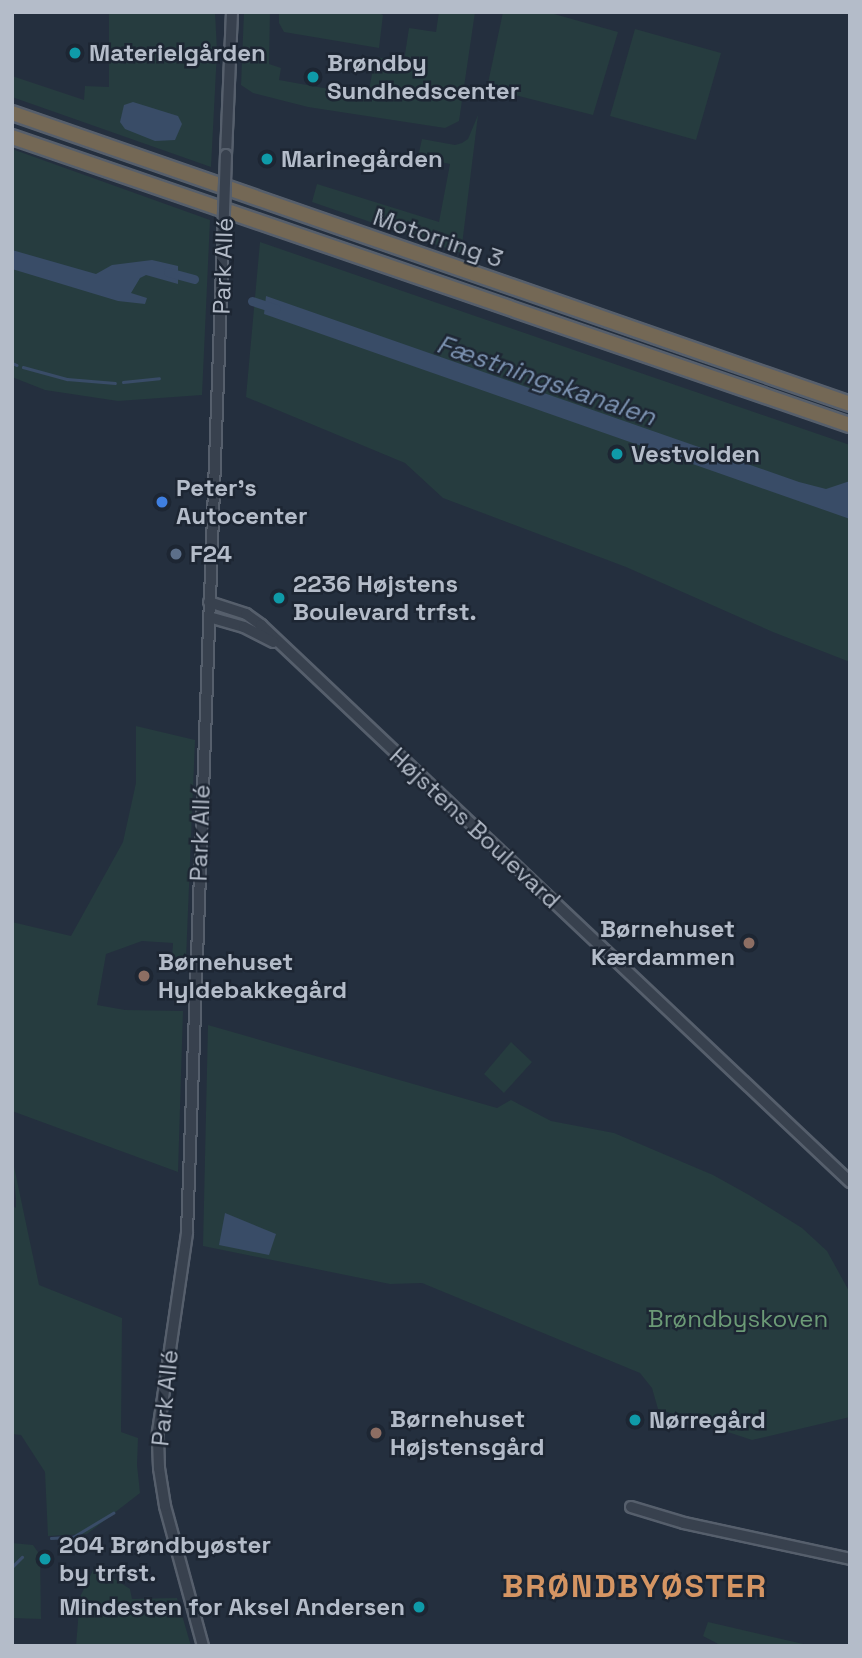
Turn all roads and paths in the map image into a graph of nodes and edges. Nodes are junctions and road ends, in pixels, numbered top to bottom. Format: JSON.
{"nodes":[{"id":1,"x":232,"y":12,"type":"edge"},
{"id":2,"x":12,"y":113,"type":"edge"},
{"id":3,"x":12,"y":136,"type":"edge"},
{"id":4,"x":850,"y":404,"type":"edge"},
{"id":5,"x":850,"y":425,"type":"edge"},
{"id":6,"x":209,"y":602,"type":"junction"},
{"id":7,"x":209,"y":617,"type":"junction"},
{"id":8,"x":284,"y":647,"type":"junction"},
{"id":9,"x":850,"y":1182,"type":"edge"},
{"id":10,"x":631,"y":1507,"type":"dead end"},
{"id":11,"x":850,"y":1559,"type":"edge"},
{"id":12,"x":203,"y":1646,"type":"edge"}],
"edges":[{"from":1,"to":6,"type":"street","name":"Park Allé","bridge":true},
{"from":2,"to":4,"type":"highway","name":"Motorring 3"},
{"from":3,"to":5,"type":"highway","name":"Motorring 3"},
{"from":6,"to":7,"type":"street","name":"Park Allé"},
{"from":6,"to":8,"type":"street","name":"Højstens Boulevard"},
{"from":7,"to":8,"type":"street","name":"Højstens Boulevard"},
{"from":7,"to":12,"type":"street","name":"Park Allé"},
{"from":8,"to":9,"type":"street","name":"Højstens Boulevard"},
{"from":10,"to":11,"type":"street"}]}
